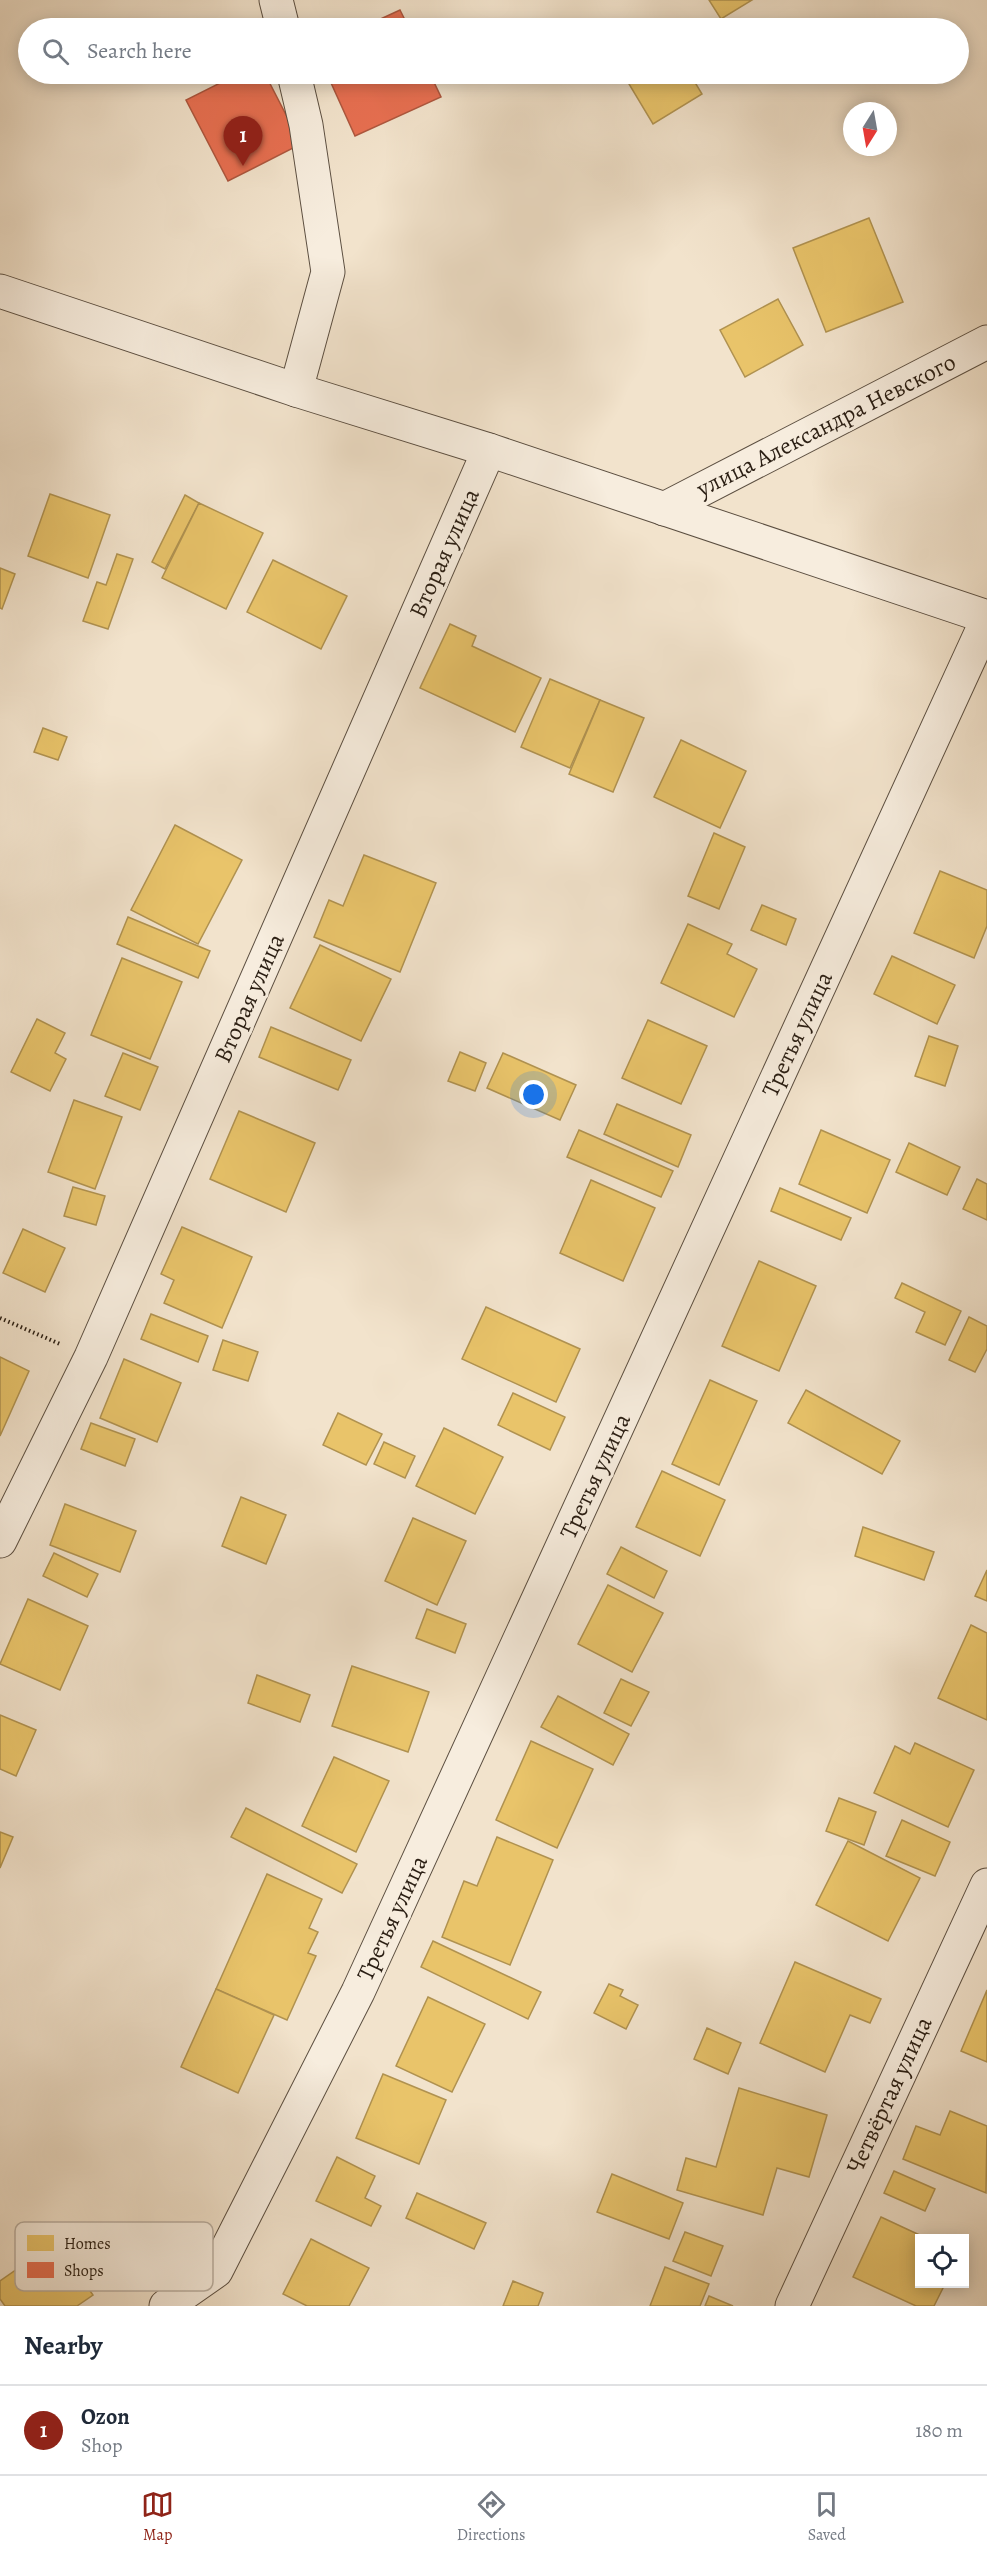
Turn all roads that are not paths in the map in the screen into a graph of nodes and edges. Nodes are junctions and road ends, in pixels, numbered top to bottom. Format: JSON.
{"nodes":[{"id":1,"x":276,"y":0,"type":"edge"},
{"id":2,"x":280,"y":18,"type":"edge"},
{"id":3,"x":296,"y":84,"type":"edge"},
{"id":4,"x":0,"y":291,"type":"edge"},
{"id":5,"x":987,"y":342,"type":"edge"},
{"id":6,"x":296,"y":390,"type":"junction"},
{"id":7,"x":489,"y":450,"type":"junction"},
{"id":8,"x":664,"y":509,"type":"junction"},
{"id":9,"x":987,"y":619,"type":"edge"},
{"id":10,"x":0,"y":1541,"type":"edge"},
{"id":11,"x":987,"y":1885,"type":"edge"},
{"id":12,"x":213,"y":2273,"type":"edge"},
{"id":13,"x":187,"y":2291,"type":"edge"},
{"id":14,"x":166,"y":2306,"type":"edge"},
{"id":15,"x":792,"y":2306,"type":"edge"}],
"edges":[{"from":1,"to":2,"type":"street"},
{"from":3,"to":6,"type":"street"},
{"from":4,"to":6,"type":"street"},
{"from":5,"to":8,"type":"street","name":"улица Александра Невского"},
{"from":6,"to":7,"type":"street"},
{"from":7,"to":8,"type":"street"},
{"from":7,"to":10,"type":"street","name":"Вторая улица"},
{"from":8,"to":9,"type":"street"},
{"from":9,"to":12,"type":"street","name":"Третья улица"},
{"from":11,"to":15,"type":"street","name":"Четвёртая улица"},
{"from":13,"to":14,"type":"street","name":"Третья улица"}]}
